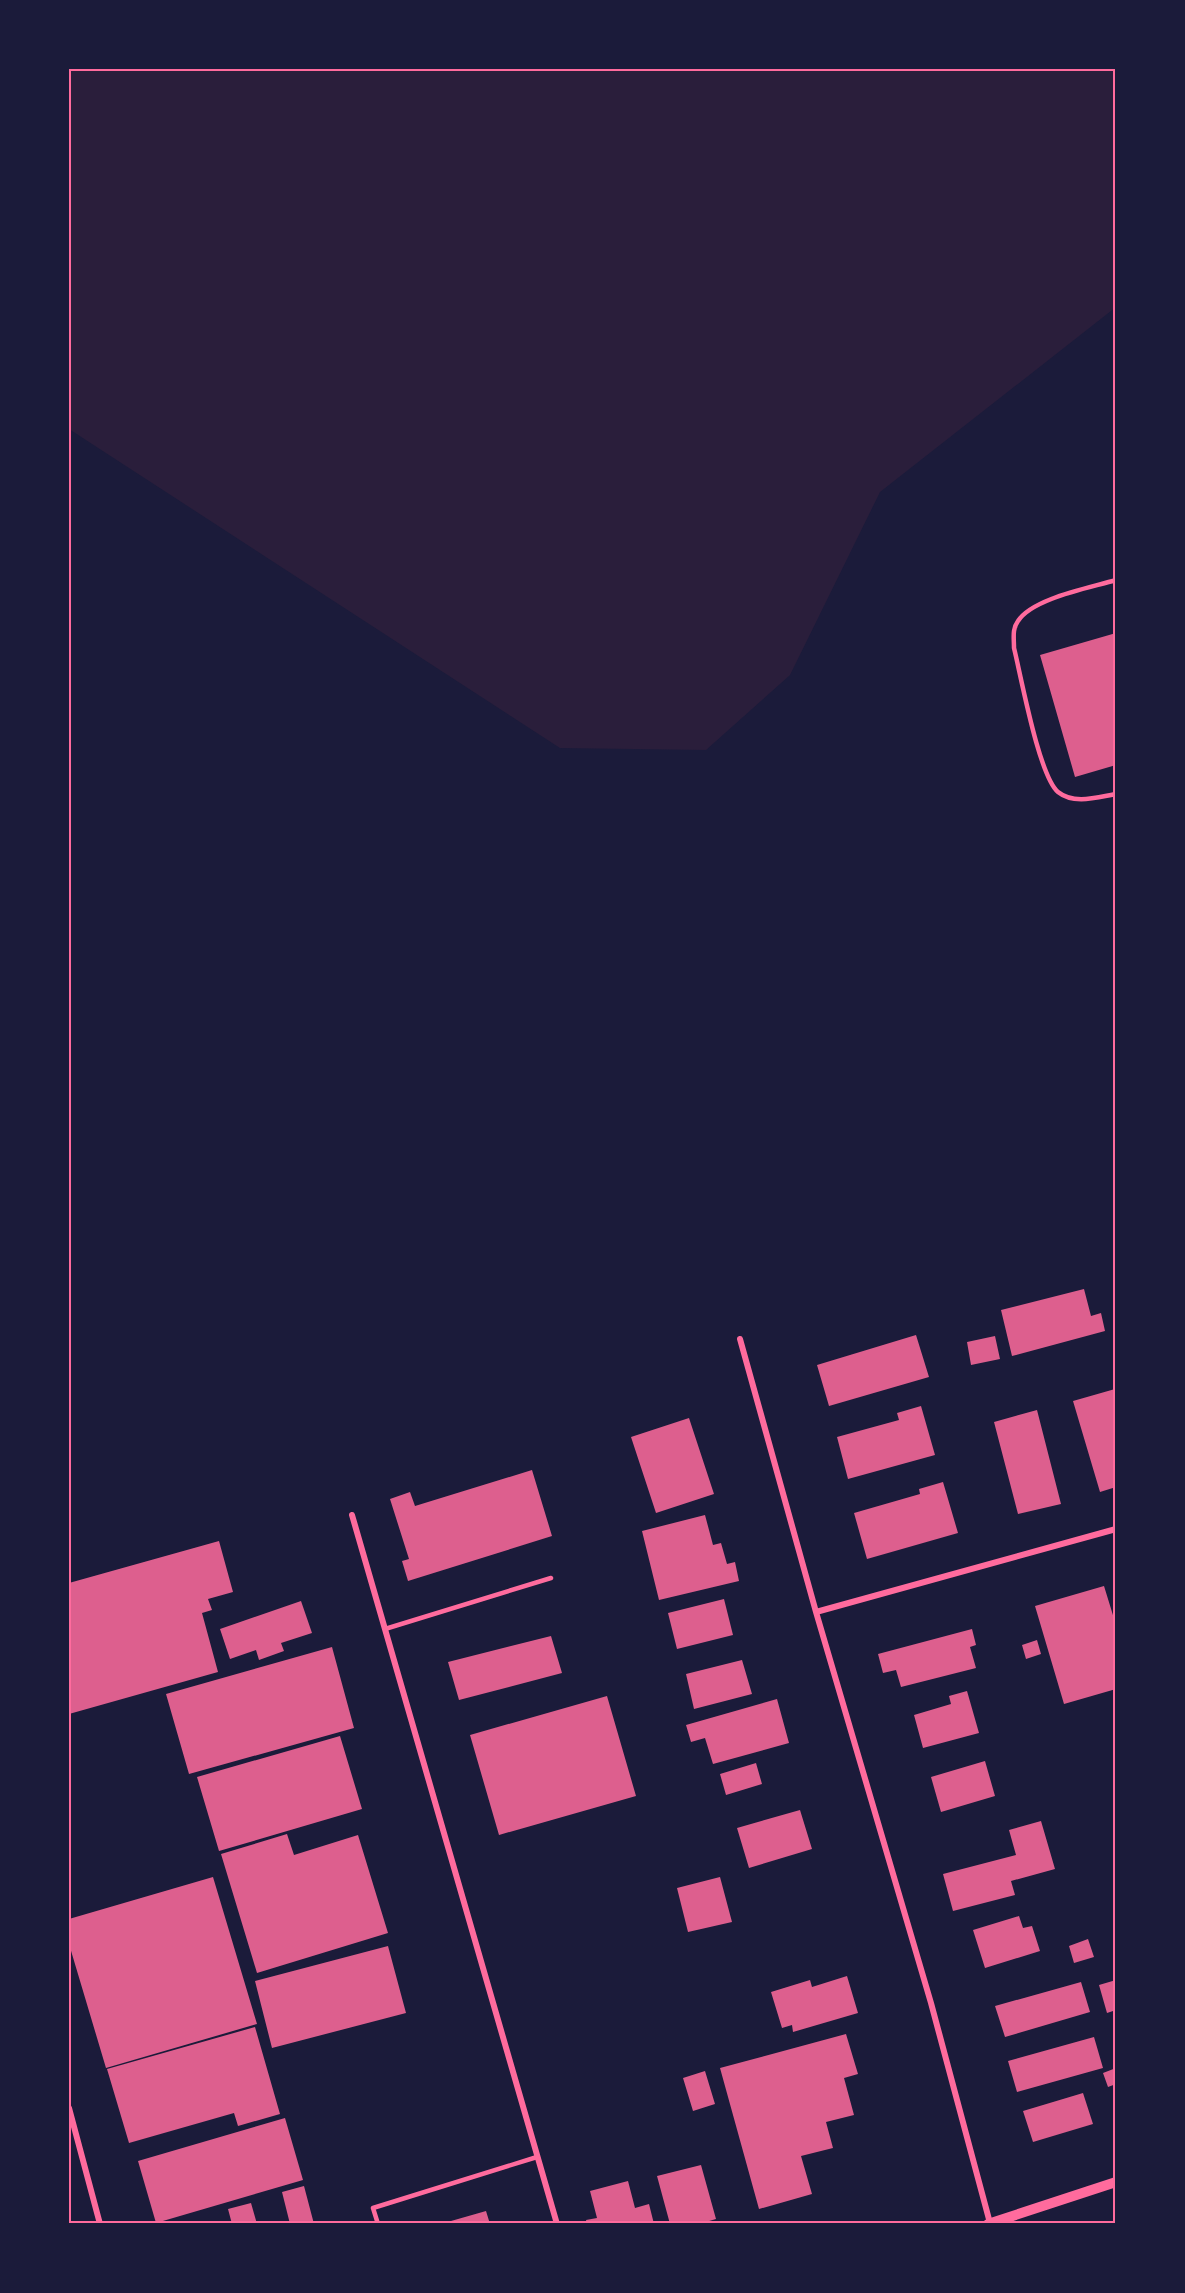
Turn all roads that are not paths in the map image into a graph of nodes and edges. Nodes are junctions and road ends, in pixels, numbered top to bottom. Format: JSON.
{"nodes":[{"id":1,"x":1116,"y":580,"type":"edge"},
{"id":2,"x":1116,"y":794,"type":"edge"},
{"id":3,"x":740,"y":1339,"type":"dead end"},
{"id":4,"x":352,"y":1515,"type":"dead end"},
{"id":5,"x":1116,"y":1529,"type":"edge"},
{"id":6,"x":551,"y":1578,"type":"dead end"},
{"id":7,"x":816,"y":1612,"type":"junction"},
{"id":8,"x":385,"y":1629,"type":"junction"},
{"id":9,"x":69,"y":2108,"type":"edge"},
{"id":10,"x":537,"y":2157,"type":"junction"},
{"id":11,"x":1116,"y":2182,"type":"edge"},
{"id":12,"x":100,"y":2224,"type":"edge"},
{"id":13,"x":378,"y":2224,"type":"edge"},
{"id":14,"x":557,"y":2224,"type":"edge"},
{"id":15,"x":989,"y":2224,"type":"edge"}],
"edges":[{"from":1,"to":2,"type":"lane"},
{"from":3,"to":7,"type":"street"},
{"from":4,"to":8,"type":"street"},
{"from":5,"to":7,"type":"street"},
{"from":6,"to":8,"type":"lane"},
{"from":7,"to":15,"type":"street"},
{"from":8,"to":10,"type":"street"},
{"from":9,"to":12,"type":"street"},
{"from":10,"to":13,"type":"lane"},
{"from":10,"to":14,"type":"street"},
{"from":11,"to":15,"type":"street"}]}
